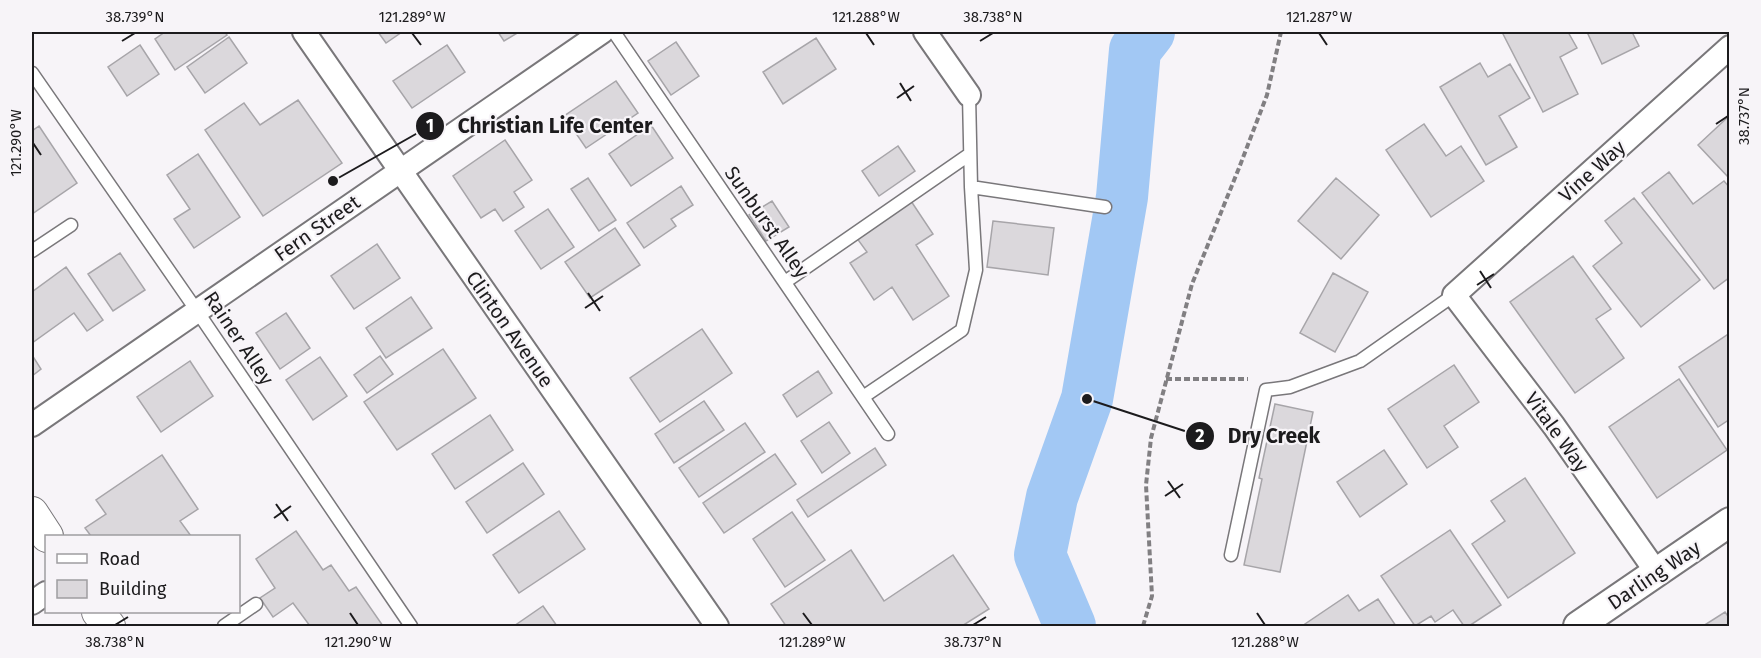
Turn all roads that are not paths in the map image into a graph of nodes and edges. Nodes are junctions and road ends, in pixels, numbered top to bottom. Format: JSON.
{"nodes":[{"id":1,"x":304,"y":32,"type":"edge"},
{"id":2,"x":602,"y":32,"type":"edge"},
{"id":3,"x":614,"y":32,"type":"edge"},
{"id":4,"x":925,"y":32,"type":"edge"},
{"id":5,"x":1730,"y":47,"type":"edge"},
{"id":6,"x":32,"y":73,"type":"edge"},
{"id":7,"x":969,"y":95,"type":"joint"},
{"id":8,"x":970,"y":154,"type":"junction"},
{"id":9,"x":400,"y":171,"type":"junction"},
{"id":10,"x":971,"y":187,"type":"junction"},
{"id":11,"x":1105,"y":207,"type":"dead end"},
{"id":12,"x":71,"y":225,"type":"dead end"},
{"id":13,"x":32,"y":251,"type":"edge"},
{"id":14,"x":786,"y":282,"type":"junction"},
{"id":15,"x":1454,"y":295,"type":"junction"},
{"id":16,"x":197,"y":311,"type":"junction"},
{"id":17,"x":863,"y":397,"type":"junction"},
{"id":18,"x":32,"y":425,"type":"edge"},
{"id":19,"x":888,"y":434,"type":"dead end"},
{"id":20,"x":32,"y":513,"type":"edge"},
{"id":21,"x":1730,"y":522,"type":"edge"},
{"id":22,"x":46,"y":535,"type":"edge"},
{"id":23,"x":1231,"y":555,"type":"dead end"},
{"id":24,"x":1657,"y":573,"type":"junction"},
{"id":25,"x":45,"y":594,"type":"edge"},
{"id":26,"x":32,"y":603,"type":"edge"},
{"id":27,"x":256,"y":604,"type":"dead end"},
{"id":28,"x":100,"y":613,"type":"edge"},
{"id":29,"x":109,"y":627,"type":"edge"},
{"id":30,"x":224,"y":627,"type":"edge"},
{"id":31,"x":411,"y":627,"type":"edge"},
{"id":32,"x":717,"y":627,"type":"edge"},
{"id":33,"x":1578,"y":627,"type":"edge"}],
"edges":[{"from":1,"to":9,"type":"street","name":"Clinton Avenue"},
{"from":2,"to":9,"type":"street","name":"Fern Street"},
{"from":3,"to":14,"type":"lane","name":"Sunburst Alley"},
{"from":4,"to":7,"type":"street"},
{"from":5,"to":15,"type":"street","name":"Vine Way"},
{"from":6,"to":16,"type":"lane","name":"Rainer Alley"},
{"from":7,"to":8,"type":"lane"},
{"from":8,"to":10,"type":"lane"},
{"from":8,"to":14,"type":"lane"},
{"from":9,"to":16,"type":"street","name":"Fern Street"},
{"from":9,"to":32,"type":"street","name":"Clinton Avenue"},
{"from":10,"to":11,"type":"lane"},
{"from":10,"to":17,"type":"lane"},
{"from":12,"to":13,"type":"lane"},
{"from":14,"to":17,"type":"lane","name":"Sunburst Alley"},
{"from":15,"to":23,"type":"lane"},
{"from":15,"to":24,"type":"street","name":"Vitale Way"},
{"from":16,"to":18,"type":"street","name":"Fern Street"},
{"from":16,"to":31,"type":"lane","name":"Rainer Alley"},
{"from":17,"to":19,"type":"lane","name":"Sunburst Alley"},
{"from":20,"to":22,"type":"main road"},
{"from":21,"to":24,"type":"street","name":"Darling Way"},
{"from":24,"to":33,"type":"street","name":"Darling Way"},
{"from":25,"to":26,"type":"street"},
{"from":27,"to":30,"type":"lane"},
{"from":28,"to":29,"type":"main road"}]}
